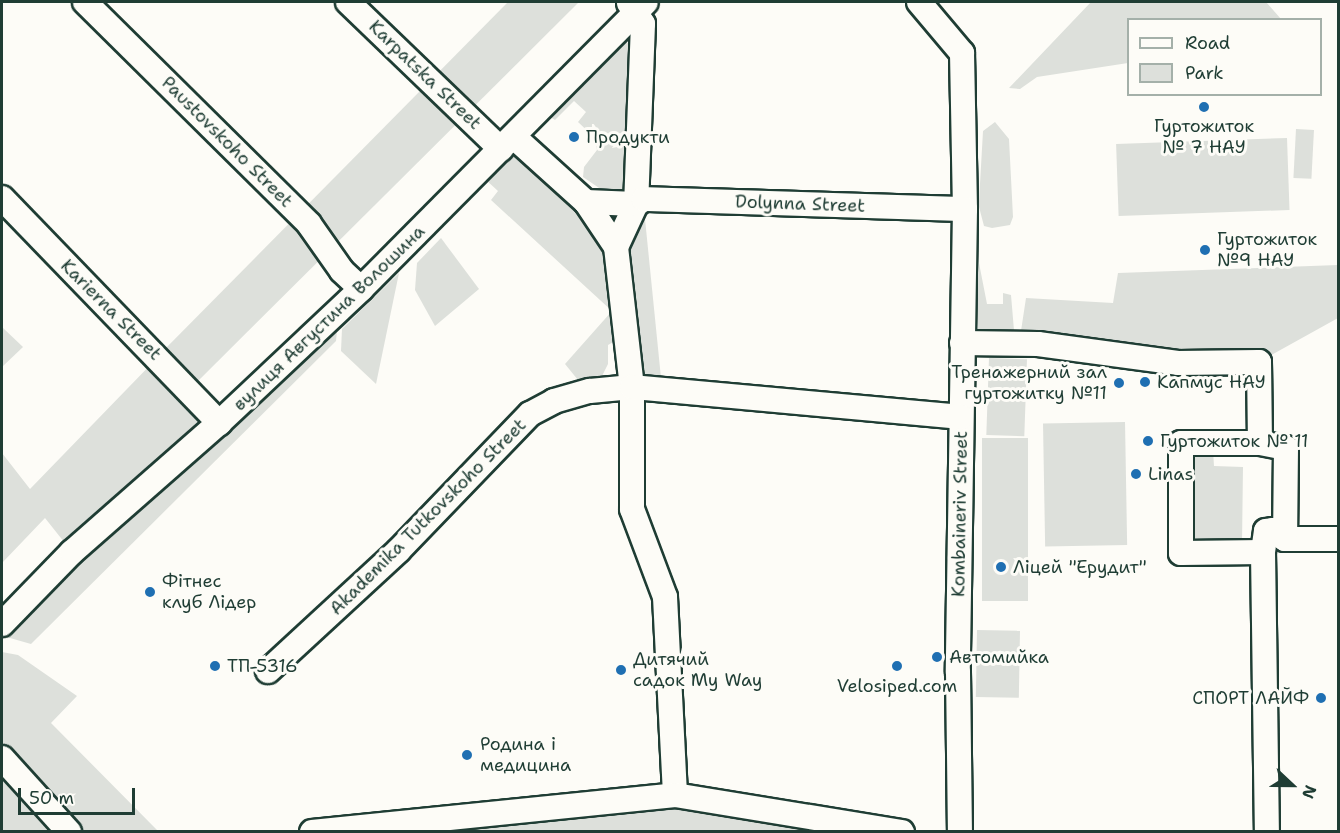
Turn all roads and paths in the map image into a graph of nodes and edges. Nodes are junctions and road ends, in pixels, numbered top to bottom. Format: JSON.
{"nodes":[{"id":1,"x":85,"y":2,"type":"edge"},
{"id":2,"x":348,"y":2,"type":"edge"},
{"id":3,"x":919,"y":2,"type":"edge"},
{"id":4,"x":637,"y":5,"type":"edge"},
{"id":5,"x":508,"y":143,"type":"junction"},
{"id":6,"x":2,"y":198,"type":"edge"},
{"id":7,"x":586,"y":202,"type":"junction"},
{"id":8,"x":636,"y":204,"type":"junction"},
{"id":9,"x":965,"y":209,"type":"junction"},
{"id":10,"x":616,"y":247,"type":"junction"},
{"id":11,"x":361,"y":289,"type":"junction"},
{"id":12,"x":962,"y":343,"type":"junction"},
{"id":13,"x":632,"y":387,"type":"junction"},
{"id":14,"x":961,"y":417,"type":"junction"},
{"id":15,"x":219,"y":423,"type":"junction"},
{"id":16,"x":1260,"y":443,"type":"junction"},
{"id":17,"x":1285,"y":539,"type":"junction"},
{"id":18,"x":1338,"y":539,"type":"edge"},
{"id":19,"x":1263,"y":552,"type":"junction"},
{"id":20,"x":2,"y":624,"type":"edge"},
{"id":21,"x":268,"y":671,"type":"dead end"},
{"id":22,"x":2,"y":758,"type":"edge"},
{"id":23,"x":675,"y":795,"type":"junction"},
{"id":24,"x":69,"y":831,"type":"edge"},
{"id":25,"x":312,"y":831,"type":"edge"},
{"id":26,"x":902,"y":831,"type":"edge"},
{"id":27,"x":960,"y":831,"type":"edge"},
{"id":28,"x":1267,"y":831,"type":"edge"}],
"edges":[{"from":1,"to":11,"type":"street","name":"Paustovskoho Street"},
{"from":2,"to":5,"type":"street","name":"Karpatska Street"},
{"from":3,"to":9,"type":"street","name":"Kombaineriv Street"},
{"from":4,"to":5,"type":"street","name":"вулиця Августина Волошина"},
{"from":4,"to":8,"type":"street"},
{"from":5,"to":7,"type":"street","name":"Karpatska Street"},
{"from":5,"to":11,"type":"street","name":"вулиця Августина Волошина"},
{"from":6,"to":15,"type":"street","name":"Karierna Street"},
{"from":7,"to":8,"type":"street","name":"Dolynna Street"},
{"from":7,"to":10,"type":"street","name":"Karpatska Street"},
{"from":8,"to":9,"type":"street","name":"Dolynna Street"},
{"from":8,"to":10,"type":"street"},
{"from":9,"to":12,"type":"street","name":"Kombaineriv Street"},
{"from":10,"to":13,"type":"street"},
{"from":11,"to":15,"type":"street","name":"вулиця Августина Волошина"},
{"from":12,"to":14,"type":"street","name":"Kombaineriv Street"},
{"from":12,"to":16,"type":"street"},
{"from":13,"to":14,"type":"street","name":"Akademika Tutkovskoho Street"},
{"from":13,"to":21,"type":"street","name":"Akademika Tutkovskoho Street"},
{"from":13,"to":23,"type":"street"},
{"from":14,"to":27,"type":"street","name":"Kombaineriv Street"},
{"from":15,"to":20,"type":"street","name":"вулиця Августина Волошина"},
{"from":16,"to":17,"type":"street"},
{"from":16,"to":19,"type":"street"},
{"from":17,"to":18,"type":"street"},
{"from":17,"to":19,"type":"street"},
{"from":19,"to":28,"type":"street"},
{"from":22,"to":24,"type":"street"},
{"from":23,"to":25,"type":"street"},
{"from":23,"to":26,"type":"street"}]}
